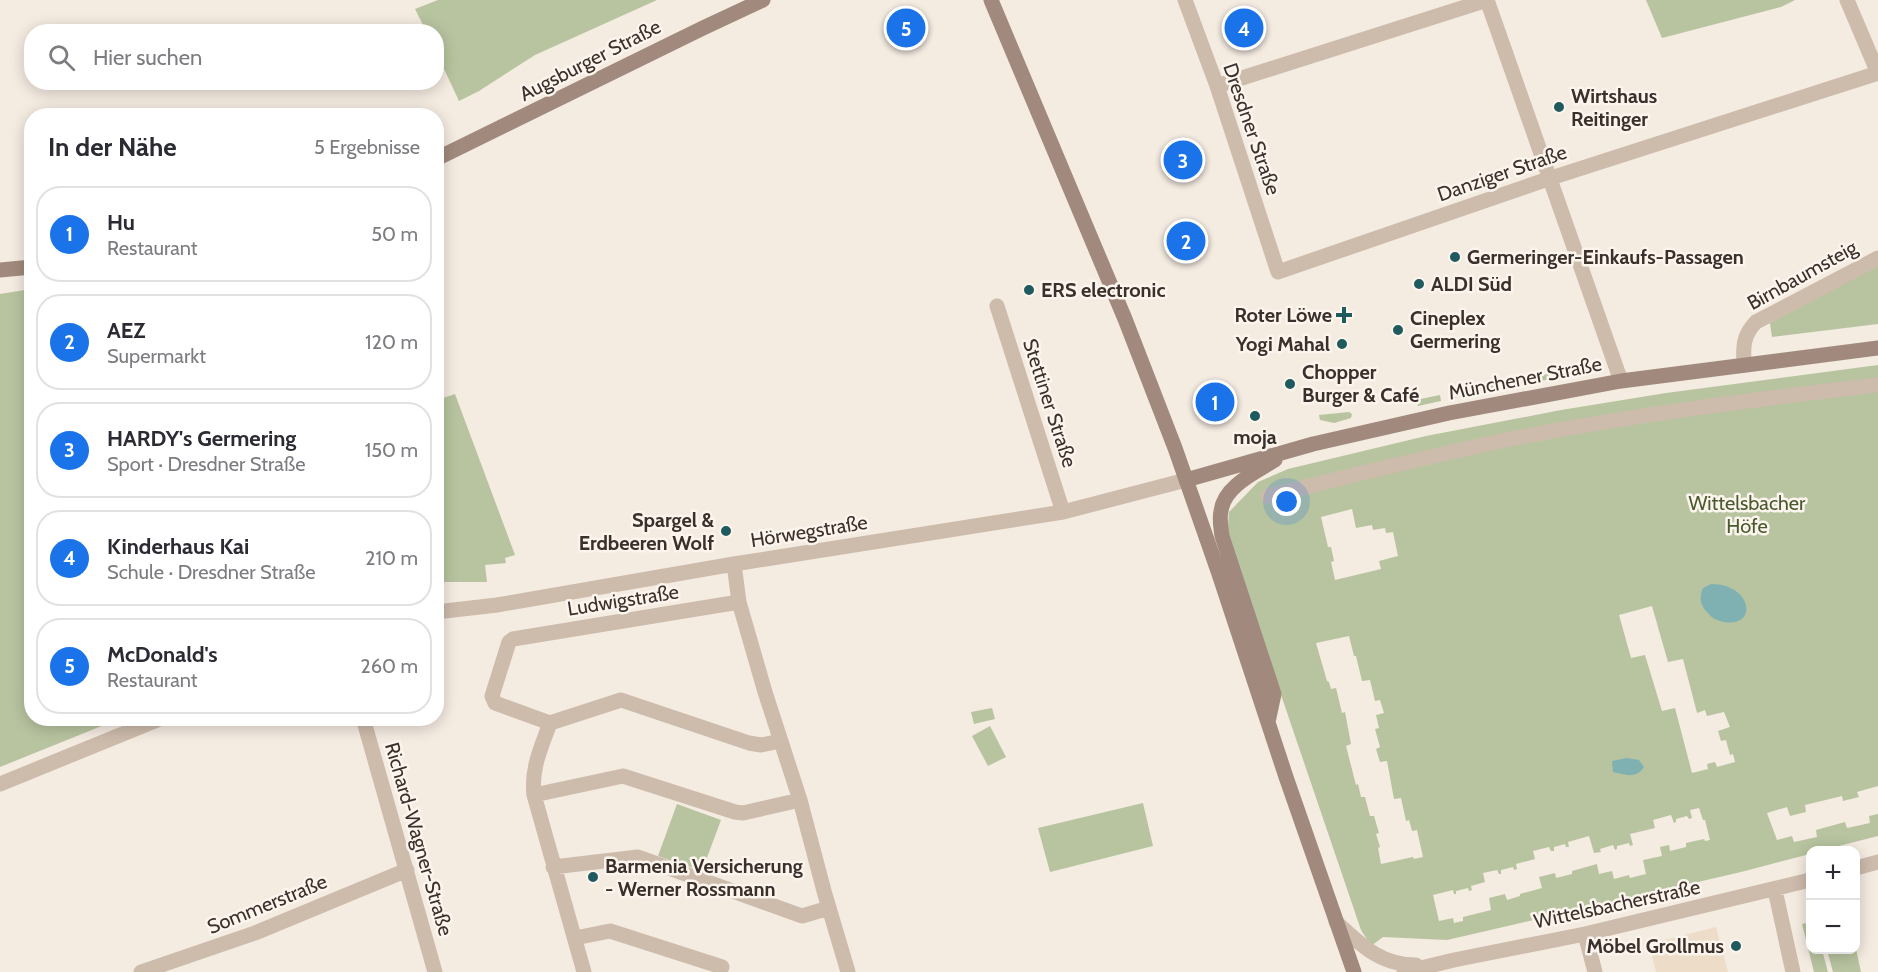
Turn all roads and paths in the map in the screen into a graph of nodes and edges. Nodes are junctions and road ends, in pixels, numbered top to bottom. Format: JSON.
{"nodes":[{"id":1,"x":763,"y":0,"type":"edge"},
{"id":2,"x":1185,"y":0,"type":"edge"},
{"id":3,"x":1487,"y":0,"type":"edge"},
{"id":4,"x":1847,"y":0,"type":"edge"},
{"id":5,"x":992,"y":1,"type":"edge"},
{"id":6,"x":1878,"y":73,"type":"edge"},
{"id":7,"x":1216,"y":86,"type":"junction"},
{"id":8,"x":444,"y":155,"type":"edge"},
{"id":9,"x":1551,"y":177,"type":"junction"},
{"id":10,"x":1878,"y":258,"type":"edge"},
{"id":11,"x":24,"y":268,"type":"edge"},
{"id":12,"x":0,"y":270,"type":"edge"},
{"id":13,"x":1278,"y":272,"type":"joint"},
{"id":14,"x":997,"y":306,"type":"dead end"},
{"id":15,"x":1878,"y":348,"type":"edge"},
{"id":16,"x":1744,"y":365,"type":"junction"},
{"id":17,"x":1621,"y":381,"type":"junction"},
{"id":18,"x":1878,"y":385,"type":"edge"},
{"id":19,"x":1293,"y":450,"type":"junction"},
{"id":20,"x":1186,"y":480,"type":"junction"},
{"id":21,"x":1268,"y":496,"type":"dead end"},
{"id":22,"x":1063,"y":512,"type":"junction"},
{"id":23,"x":734,"y":564,"type":"junction"},
{"id":24,"x":739,"y":602,"type":"junction"},
{"id":25,"x":444,"y":611,"type":"edge"},
{"id":26,"x":1268,"y":722,"type":"junction"},
{"id":27,"x":550,"y":723,"type":"junction"},
{"id":28,"x":142,"y":726,"type":"edge"},
{"id":29,"x":365,"y":726,"type":"edge"},
{"id":30,"x":781,"y":741,"type":"junction"},
{"id":31,"x":0,"y":784,"type":"edge"},
{"id":32,"x":534,"y":795,"type":"junction"},
{"id":33,"x":800,"y":800,"type":"junction"},
{"id":34,"x":1878,"y":862,"type":"edge"},
{"id":35,"x":553,"y":867,"type":"junction"},
{"id":36,"x":1860,"y":867,"type":"edge"},
{"id":37,"x":407,"y":870,"type":"junction"},
{"id":38,"x":1806,"y":881,"type":"edge"},
{"id":39,"x":1775,"y":890,"type":"junction"},
{"id":40,"x":829,"y":908,"type":"junction"},
{"id":41,"x":1336,"y":922,"type":"junction"},
{"id":42,"x":1586,"y":934,"type":"junction"},
{"id":43,"x":575,"y":938,"type":"junction"},
{"id":44,"x":1431,"y":966,"type":"junction"},
{"id":45,"x":723,"y":967,"type":"dead end"},
{"id":46,"x":141,"y":972,"type":"edge"},
{"id":47,"x":435,"y":972,"type":"edge"},
{"id":48,"x":584,"y":972,"type":"edge"},
{"id":49,"x":848,"y":972,"type":"edge"},
{"id":50,"x":1354,"y":972,"type":"edge"},
{"id":51,"x":1404,"y":972,"type":"edge"},
{"id":52,"x":1595,"y":972,"type":"edge"},
{"id":53,"x":1793,"y":972,"type":"edge"}],
"edges":[{"from":1,"to":8,"type":"main road","name":"Augsburger Straße"},
{"from":2,"to":7,"type":"street","name":"Dresdner Straße"},
{"from":3,"to":7,"type":"street"},
{"from":3,"to":9,"type":"street"},
{"from":4,"to":6,"type":"street"},
{"from":5,"to":20,"type":"main road"},
{"from":6,"to":9,"type":"street","name":"Danziger Straße"},
{"from":7,"to":13,"type":"street","name":"Dresdner Straße"},
{"from":9,"to":13,"type":"street","name":"Danziger Straße"},
{"from":9,"to":17,"type":"street"},
{"from":10,"to":16,"type":"street","name":"Birnbaumsteig"},
{"from":11,"to":12,"type":"main road"},
{"from":14,"to":22,"type":"street","name":"Stettiner Straße"},
{"from":15,"to":16,"type":"main road","name":"Münchener Straße"},
{"from":16,"to":17,"type":"main road","name":"Münchener Straße"},
{"from":17,"to":19,"type":"main road","name":"Münchener Straße"},
{"from":18,"to":21,"type":"street"},
{"from":19,"to":20,"type":"main road","name":"Münchener Straße"},
{"from":19,"to":26,"type":"main road"},
{"from":20,"to":22,"type":"street","name":"Hörwegstraße"},
{"from":20,"to":26,"type":"main road"},
{"from":22,"to":23,"type":"street","name":"Hörwegstraße"},
{"from":23,"to":24,"type":"street"},
{"from":23,"to":25,"type":"street","name":"Hörwegstraße"},
{"from":24,"to":27,"type":"street","name":"Ludwigstraße"},
{"from":24,"to":30,"type":"street"},
{"from":26,"to":41,"type":"main road"},
{"from":27,"to":30,"type":"street"},
{"from":27,"to":32,"type":"street"},
{"from":28,"to":31,"type":"street"},
{"from":29,"to":37,"type":"street","name":"Richard-Wagner-Straße"},
{"from":30,"to":33,"type":"street"},
{"from":32,"to":33,"type":"street"},
{"from":32,"to":35,"type":"street"},
{"from":33,"to":40,"type":"street"},
{"from":34,"to":36,"type":"street"},
{"from":35,"to":40,"type":"street"},
{"from":35,"to":43,"type":"street"},
{"from":37,"to":46,"type":"street","name":"Sommerstraße"},
{"from":37,"to":47,"type":"street","name":"Richard-Wagner-Straße"},
{"from":38,"to":39,"type":"street","name":"Wittelsbacherstraße"},
{"from":39,"to":42,"type":"street","name":"Wittelsbacherstraße"},
{"from":39,"to":53,"type":"street"},
{"from":40,"to":49,"type":"street"},
{"from":41,"to":44,"type":"street","name":"Wittelsbacherstraße"},
{"from":41,"to":50,"type":"main road"},
{"from":42,"to":44,"type":"street","name":"Wittelsbacherstraße"},
{"from":42,"to":52,"type":"street"},
{"from":43,"to":45,"type":"street"},
{"from":43,"to":48,"type":"street"},
{"from":44,"to":51,"type":"street","name":"Wittelsbacherstraße"}]}
